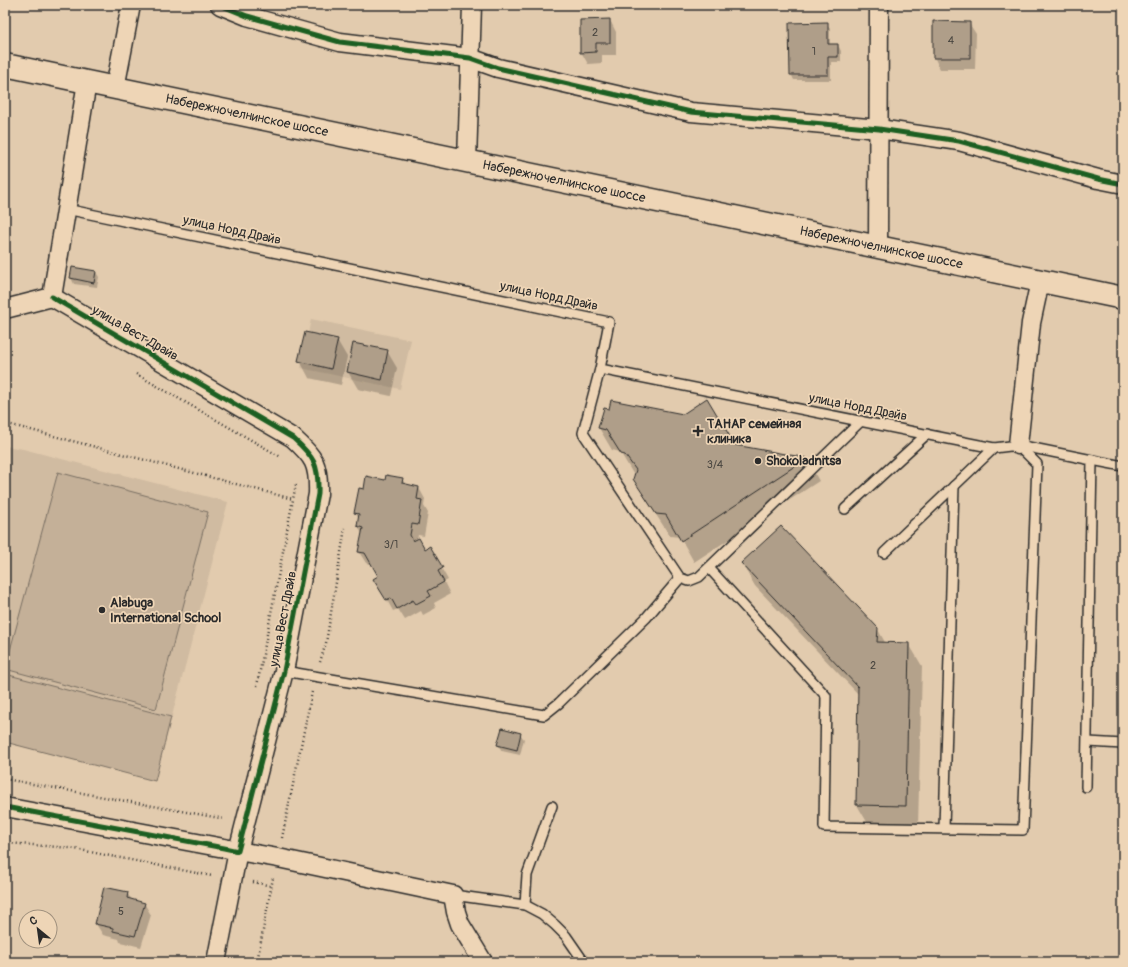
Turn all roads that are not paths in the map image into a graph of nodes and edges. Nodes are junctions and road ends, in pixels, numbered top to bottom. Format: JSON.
{"nodes":[{"id":1,"x":131,"y":5,"type":"edge"},
{"id":2,"x":220,"y":5,"type":"edge"},
{"id":3,"x":472,"y":5,"type":"edge"},
{"id":4,"x":879,"y":5,"type":"edge"},
{"id":5,"x":470,"y":58,"type":"junction"},
{"id":6,"x":5,"y":66,"type":"edge"},
{"id":7,"x":87,"y":82,"type":"junction"},
{"id":8,"x":115,"y":88,"type":"junction"},
{"id":9,"x":879,"y":129,"type":"junction"},
{"id":10,"x":467,"y":161,"type":"junction"},
{"id":11,"x":1123,"y":184,"type":"edge"},
{"id":12,"x":66,"y":209,"type":"junction"},
{"id":13,"x":878,"y":246,"type":"junction"},
{"id":14,"x":1040,"y":281,"type":"junction"},
{"id":15,"x":52,"y":297,"type":"junction"},
{"id":16,"x":1123,"y":298,"type":"edge"},
{"id":17,"x":5,"y":310,"type":"edge"},
{"id":18,"x":600,"y":368,"type":"junction"},
{"id":19,"x":861,"y":421,"type":"junction"},
{"id":20,"x":927,"y":434,"type":"junction"},
{"id":21,"x":1018,"y":445,"type":"junction"},
{"id":22,"x":994,"y":448,"type":"junction"},
{"id":23,"x":1092,"y":460,"type":"junction"},
{"id":24,"x":1123,"y":466,"type":"edge"},
{"id":25,"x":954,"y":486,"type":"junction"},
{"id":26,"x":845,"y":508,"type":"dead end"},
{"id":27,"x":884,"y":553,"type":"dead end"},
{"id":28,"x":710,"y":568,"type":"junction"},
{"id":29,"x":680,"y":578,"type":"junction"},
{"id":30,"x":284,"y":671,"type":"junction"},
{"id":31,"x":1088,"y":742,"type":"junction"},
{"id":32,"x":1123,"y":744,"type":"edge"},
{"id":33,"x":1086,"y":787,"type":"dead end"},
{"id":34,"x":552,"y":806,"type":"dead end"},
{"id":35,"x":5,"y":807,"type":"edge"},
{"id":36,"x":944,"y":828,"type":"junction"},
{"id":37,"x":238,"y":851,"type":"junction"},
{"id":38,"x":453,"y":895,"type":"junction"},
{"id":39,"x":525,"y":905,"type":"junction"},
{"id":40,"x":216,"y":962,"type":"edge"},
{"id":41,"x":483,"y":962,"type":"edge"},
{"id":42,"x":584,"y":962,"type":"edge"}],
"edges":[{"from":1,"to":8,"type":"street"},
{"from":2,"to":5,"type":"street"},
{"from":3,"to":5,"type":"street"},
{"from":4,"to":9,"type":"street"},
{"from":5,"to":9,"type":"street"},
{"from":5,"to":10,"type":"street"},
{"from":6,"to":7,"type":"main road","name":"Набережночелнинское шоссе"},
{"from":7,"to":8,"type":"main road","name":"Набережночелнинское шоссе"},
{"from":7,"to":12,"type":"street"},
{"from":8,"to":10,"type":"main road","name":"Набережночелнинское шоссе"},
{"from":9,"to":11,"type":"street"},
{"from":9,"to":13,"type":"street"},
{"from":10,"to":13,"type":"main road","name":"Набережночелнинское шоссе"},
{"from":12,"to":15,"type":"street"},
{"from":12,"to":18,"type":"lane","name":"улица Норд Драйв"},
{"from":13,"to":14,"type":"main road","name":"Набережночелнинское шоссе"},
{"from":14,"to":16,"type":"main road","name":"Набережночелнинское шоссе"},
{"from":14,"to":21,"type":"street"},
{"from":15,"to":17,"type":"street"},
{"from":15,"to":30,"type":"street","name":"улица Вест Драйв"},
{"from":18,"to":19,"type":"lane","name":"улица Норд Драйв"},
{"from":18,"to":29,"type":"lane"},
{"from":19,"to":20,"type":"lane","name":"улица Норд Драйв"},
{"from":19,"to":28,"type":"lane"},
{"from":20,"to":22,"type":"lane","name":"улица Норд Драйв"},
{"from":20,"to":26,"type":"lane"},
{"from":21,"to":22,"type":"lane","name":"улица Норд Драйв"},
{"from":21,"to":23,"type":"lane","name":"улица Норд Драйв"},
{"from":21,"to":36,"type":"lane"},
{"from":22,"to":25,"type":"lane"},
{"from":23,"to":24,"type":"lane","name":"улица Норд Драйв"},
{"from":23,"to":31,"type":"lane"},
{"from":25,"to":27,"type":"lane"},
{"from":25,"to":36,"type":"lane"},
{"from":28,"to":29,"type":"lane"},
{"from":28,"to":36,"type":"lane"},
{"from":29,"to":30,"type":"lane"},
{"from":30,"to":37,"type":"street","name":"улица Вест Драйв"},
{"from":31,"to":32,"type":"lane"},
{"from":31,"to":33,"type":"lane"},
{"from":34,"to":39,"type":"lane"},
{"from":35,"to":37,"type":"street"},
{"from":37,"to":38,"type":"street"},
{"from":37,"to":40,"type":"street","name":"улица Вест Драйв"},
{"from":38,"to":39,"type":"lane"},
{"from":38,"to":41,"type":"street"},
{"from":39,"to":42,"type":"lane"}]}
